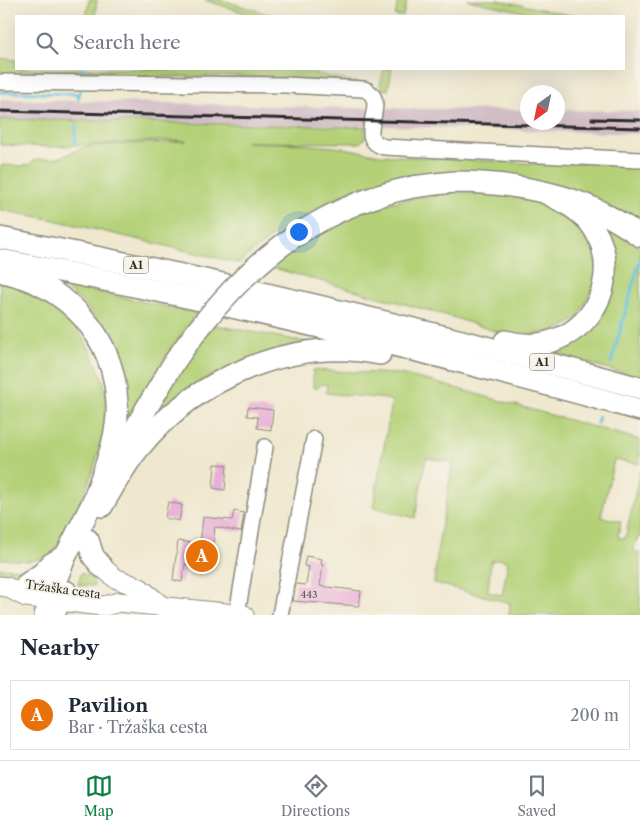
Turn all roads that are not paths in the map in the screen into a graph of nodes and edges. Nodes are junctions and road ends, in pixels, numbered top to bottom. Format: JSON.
{"nodes":[{"id":1,"x":0,"y":82,"type":"edge"},
{"id":2,"x":640,"y":160,"type":"edge"},
{"id":3,"x":546,"y":193,"type":"junction"},
{"id":4,"x":640,"y":236,"type":"edge"},
{"id":5,"x":0,"y":238,"type":"edge"},
{"id":6,"x":0,"y":260,"type":"edge"},
{"id":7,"x":0,"y":271,"type":"edge"},
{"id":8,"x":444,"y":336,"type":"junction"},
{"id":9,"x":452,"y":360,"type":"junction"},
{"id":10,"x":640,"y":388,"type":"edge"},
{"id":11,"x":640,"y":410,"type":"edge"},
{"id":12,"x":314,"y":439,"type":"dead end"},
{"id":13,"x":265,"y":447,"type":"dead end"},
{"id":14,"x":99,"y":501,"type":"junction"},
{"id":15,"x":88,"y":540,"type":"junction"},
{"id":16,"x":66,"y":555,"type":"junction"},
{"id":17,"x":102,"y":568,"type":"joint"},
{"id":18,"x":11,"y":586,"type":"edge"},
{"id":19,"x":55,"y":601,"type":"edge"},
{"id":20,"x":162,"y":606,"type":"junction"},
{"id":21,"x":186,"y":612,"type":"edge"},
{"id":22,"x":240,"y":615,"type":"edge"},
{"id":23,"x":280,"y":615,"type":"edge"}],
"edges":[{"from":1,"to":2,"type":"street"},
{"from":3,"to":4,"type":"highway"},
{"from":3,"to":8,"type":"highway"},
{"from":3,"to":14,"type":"highway","bridge":true},
{"from":5,"to":8,"type":"highway","number":"A1"},
{"from":6,"to":9,"type":"highway","number":"A1"},
{"from":7,"to":14,"type":"highway"},
{"from":8,"to":10,"type":"highway","number":"A1"},
{"from":9,"to":11,"type":"highway","number":"A1"},
{"from":9,"to":14,"type":"highway"},
{"from":12,"to":23,"type":"street"},
{"from":13,"to":22,"type":"street"},
{"from":14,"to":15,"type":"highway"},
{"from":14,"to":16,"type":"highway"},
{"from":15,"to":17,"type":"highway"},
{"from":15,"to":19,"type":"highway"},
{"from":16,"to":18,"type":"highway"},
{"from":16,"to":19,"type":"highway"},
{"from":17,"to":20,"type":"main road"},
{"from":18,"to":19,"type":"main road","name":"Tržaška cesta"},
{"from":19,"to":20,"type":"main road","name":"Tržaška cesta"},
{"from":20,"to":21,"type":"main road","name":"Tržaška cesta"},
{"from":21,"to":22,"type":"main road","name":"Tržaška cesta"}]}
